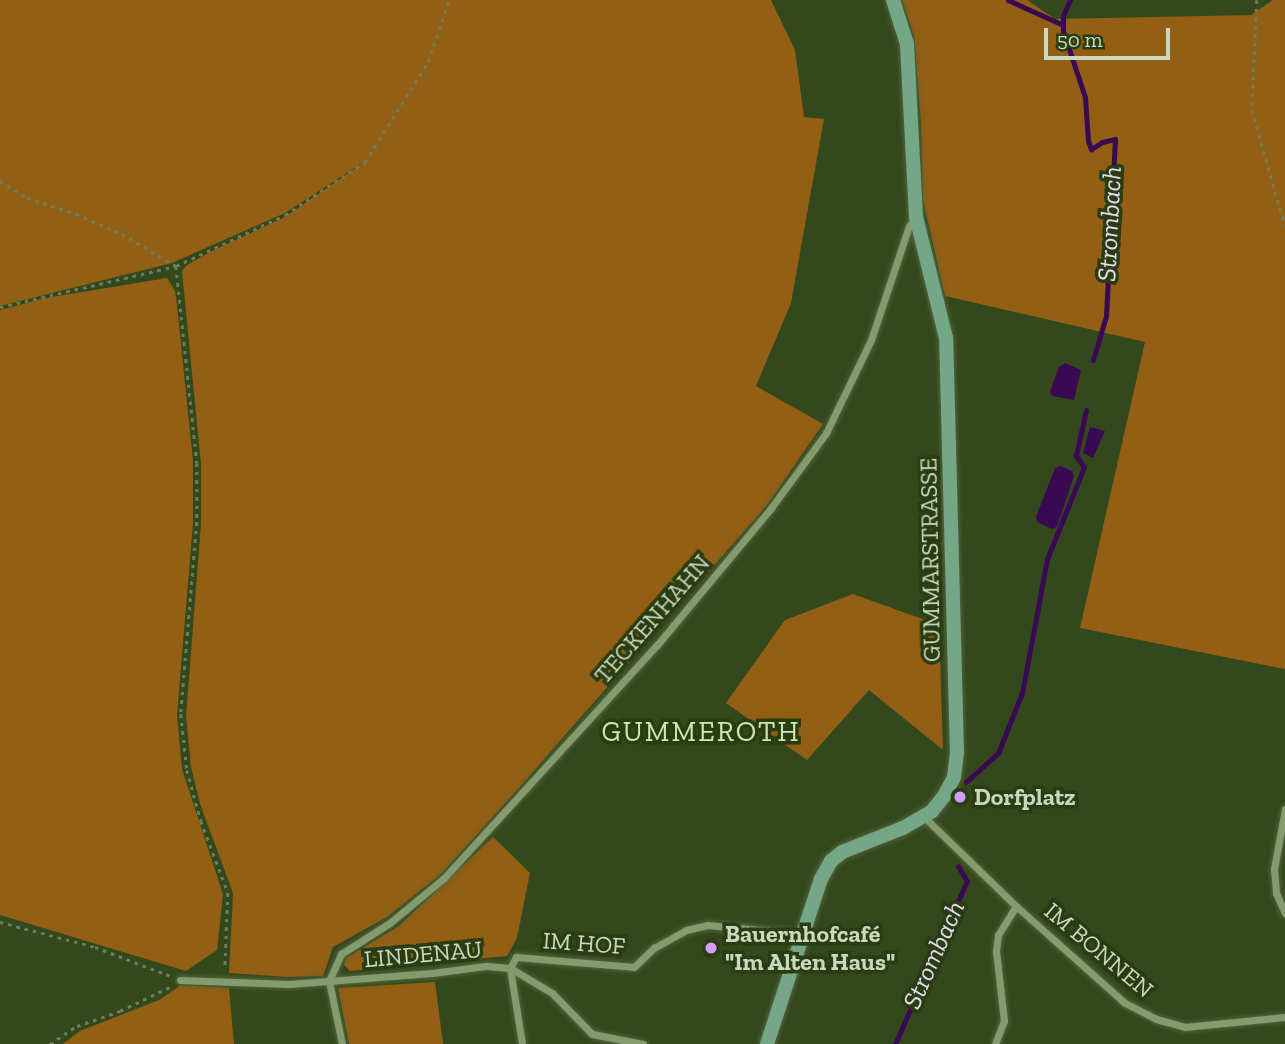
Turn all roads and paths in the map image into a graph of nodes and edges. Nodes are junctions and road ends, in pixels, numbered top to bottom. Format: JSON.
{"nodes":[{"id":1,"x":449,"y":0,"type":"edge"},
{"id":2,"x":893,"y":0,"type":"edge"},
{"id":3,"x":1257,"y":0,"type":"edge"},
{"id":4,"x":0,"y":181,"type":"edge"},
{"id":5,"x":916,"y":217,"type":"junction"},
{"id":6,"x":1285,"y":226,"type":"edge"},
{"id":7,"x":176,"y":266,"type":"junction"},
{"id":8,"x":0,"y":307,"type":"edge"},
{"id":9,"x":1285,"y":809,"type":"edge"},
{"id":10,"x":925,"y":817,"type":"junction"},
{"id":11,"x":1016,"y":906,"type":"junction"},
{"id":12,"x":1285,"y":913,"type":"edge"},
{"id":13,"x":0,"y":922,"type":"edge"},
{"id":14,"x":802,"y":934,"type":"junction"},
{"id":15,"x":510,"y":968,"type":"junction"},
{"id":16,"x":180,"y":980,"type":"junction"},
{"id":17,"x":224,"y":981,"type":"junction"},
{"id":18,"x":329,"y":981,"type":"junction"},
{"id":19,"x":1285,"y":1017,"type":"edge"},
{"id":20,"x":50,"y":1044,"type":"edge"},
{"id":21,"x":342,"y":1044,"type":"edge"},
{"id":22,"x":522,"y":1044,"type":"edge"},
{"id":23,"x":643,"y":1044,"type":"edge"},
{"id":24,"x":767,"y":1044,"type":"edge"},
{"id":25,"x":995,"y":1044,"type":"edge"}],
"edges":[{"from":1,"to":7,"type":"path"},
{"from":2,"to":5,"type":"street","name":"GUMMARSTRASSE"},
{"from":3,"to":6,"type":"path"},
{"from":4,"to":7,"type":"path"},
{"from":5,"to":10,"type":"street","name":"GUMMARSTRASSE"},
{"from":5,"to":18,"type":"street","name":"TECKENHAHN"},
{"from":7,"to":8,"type":"path"},
{"from":7,"to":17,"type":"path"},
{"from":9,"to":12,"type":"street"},
{"from":10,"to":11,"type":"street","name":"IM BONNEN"},
{"from":10,"to":14,"type":"street","name":"GUMMARSTRASSE"},
{"from":11,"to":19,"type":"street","name":"IM BONNEN"},
{"from":11,"to":25,"type":"street"},
{"from":13,"to":16,"type":"path"},
{"from":14,"to":15,"type":"street","name":"IM HOF"},
{"from":14,"to":24,"type":"street","name":"GUMMARSTRASSE"},
{"from":15,"to":18,"type":"street","name":"LINDENAU"},
{"from":15,"to":22,"type":"street","name":"IM HOF"},
{"from":15,"to":23,"type":"street","name":"LINDENAU"},
{"from":16,"to":17,"type":"street","name":"LINDENAU"},
{"from":16,"to":20,"type":"path"},
{"from":17,"to":18,"type":"street","name":"LINDENAU"},
{"from":18,"to":21,"type":"street"}]}
